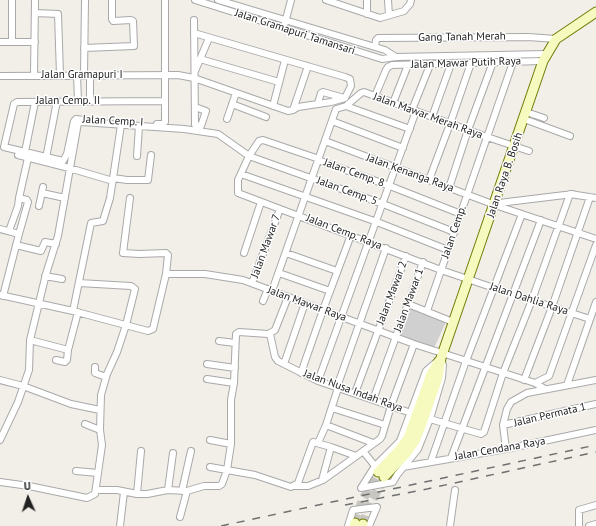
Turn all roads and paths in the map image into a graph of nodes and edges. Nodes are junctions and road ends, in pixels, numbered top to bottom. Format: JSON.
{"nodes":[{"id":1,"x":12,"y":0,"type":"edge"},
{"id":2,"x":35,"y":0,"type":"edge"},
{"id":3,"x":85,"y":0,"type":"edge"},
{"id":4,"x":112,"y":0,"type":"edge"},
{"id":5,"x":165,"y":0,"type":"edge"},
{"id":6,"x":195,"y":0,"type":"edge"},
{"id":7,"x":218,"y":0,"type":"edge"},
{"id":8,"x":291,"y":0,"type":"edge"},
{"id":9,"x":326,"y":0,"type":"edge"},
{"id":10,"x":367,"y":0,"type":"edge"},
{"id":11,"x":388,"y":0,"type":"edge"},
{"id":12,"x":410,"y":1,"type":"edge"},
{"id":13,"x":346,"y":3,"type":"edge"},
{"id":14,"x":596,"y":12,"type":"edge"},
{"id":15,"x":35,"y":13,"type":"junction"},
{"id":16,"x":368,"y":14,"type":"junction"},
{"id":17,"x":389,"y":15,"type":"junction"},
{"id":18,"x":194,"y":20,"type":"dead end"},
{"id":19,"x":286,"y":20,"type":"junction"},
{"id":20,"x":284,"y":28,"type":"junction"},
{"id":21,"x":194,"y":33,"type":"junction"},
{"id":22,"x":209,"y":38,"type":"junction"},
{"id":23,"x":556,"y":39,"type":"junction"},
{"id":24,"x":0,"y":42,"type":"edge"},
{"id":25,"x":12,"y":42,"type":"junction"},
{"id":26,"x":34,"y":42,"type":"junction"},
{"id":27,"x":374,"y":47,"type":"junction"},
{"id":28,"x":84,"y":48,"type":"junction"},
{"id":29,"x":396,"y":57,"type":"junction"},
{"id":30,"x":545,"y":57,"type":"junction"},
{"id":31,"x":200,"y":59,"type":"junction"},
{"id":32,"x":285,"y":60,"type":"junction"},
{"id":33,"x":493,"y":62,"type":"junction"},
{"id":34,"x":513,"y":62,"type":"junction"},
{"id":35,"x":471,"y":63,"type":"junction"},
{"id":36,"x":451,"y":64,"type":"junction"},
{"id":37,"x":408,"y":65,"type":"junction"},
{"id":38,"x":430,"y":65,"type":"junction"},
{"id":39,"x":308,"y":66,"type":"junction"},
{"id":40,"x":60,"y":75,"type":"junction"},
{"id":41,"x":77,"y":75,"type":"junction"},
{"id":42,"x":87,"y":75,"type":"junction"},
{"id":43,"x":165,"y":75,"type":"junction"},
{"id":44,"x":0,"y":76,"type":"edge"},
{"id":45,"x":34,"y":76,"type":"junction"},
{"id":46,"x":194,"y":76,"type":"junction"},
{"id":47,"x":279,"y":82,"type":"junction"},
{"id":48,"x":236,"y":93,"type":"junction"},
{"id":49,"x":375,"y":96,"type":"junction"},
{"id":50,"x":345,"y":98,"type":"junction"},
{"id":51,"x":57,"y":101,"type":"junction"},
{"id":52,"x":78,"y":101,"type":"junction"},
{"id":53,"x":90,"y":101,"type":"junction"},
{"id":54,"x":165,"y":101,"type":"junction"},
{"id":55,"x":35,"y":102,"type":"junction"},
{"id":56,"x":318,"y":103,"type":"junction"},
{"id":57,"x":393,"y":103,"type":"junction"},
{"id":58,"x":232,"y":104,"type":"junction"},
{"id":59,"x":273,"y":106,"type":"junction"},
{"id":60,"x":346,"y":106,"type":"junction"},
{"id":61,"x":195,"y":107,"type":"dead end"},
{"id":62,"x":293,"y":110,"type":"junction"},
{"id":63,"x":414,"y":111,"type":"junction"},
{"id":64,"x":525,"y":116,"type":"junction"},
{"id":65,"x":266,"y":117,"type":"dead end"},
{"id":66,"x":432,"y":117,"type":"junction"},
{"id":67,"x":544,"y":118,"type":"dead end"},
{"id":68,"x":227,"y":119,"type":"dead end"},
{"id":69,"x":332,"y":121,"type":"junction"},
{"id":70,"x":450,"y":124,"type":"junction"},
{"id":71,"x":121,"y":125,"type":"junction"},
{"id":72,"x":139,"y":126,"type":"junction"},
{"id":73,"x":410,"y":129,"type":"junction"},
{"id":74,"x":468,"y":130,"type":"junction"},
{"id":75,"x":570,"y":136,"type":"dead end"},
{"id":76,"x":487,"y":137,"type":"junction"},
{"id":77,"x":325,"y":141,"type":"junction"},
{"id":78,"x":514,"y":146,"type":"junction"},
{"id":79,"x":2,"y":147,"type":"edge"},
{"id":80,"x":403,"y":148,"type":"junction"},
{"id":81,"x":529,"y":151,"type":"dead end"},
{"id":82,"x":27,"y":155,"type":"junction"},
{"id":83,"x":151,"y":155,"type":"dead end"},
{"id":84,"x":137,"y":156,"type":"dead end"},
{"id":85,"x":250,"y":156,"type":"junction"},
{"id":86,"x":46,"y":158,"type":"junction"},
{"id":87,"x":318,"y":159,"type":"junction"},
{"id":88,"x":69,"y":168,"type":"junction"},
{"id":89,"x":395,"y":168,"type":"junction"},
{"id":90,"x":241,"y":174,"type":"junction"},
{"id":91,"x":311,"y":178,"type":"junction"},
{"id":92,"x":113,"y":179,"type":"junction"},
{"id":93,"x":429,"y":180,"type":"junction"},
{"id":94,"x":390,"y":186,"type":"junction"},
{"id":95,"x":449,"y":188,"type":"junction"},
{"id":96,"x":467,"y":194,"type":"junction"},
{"id":97,"x":570,"y":194,"type":"junction"},
{"id":98,"x":306,"y":197,"type":"junction"},
{"id":99,"x":594,"y":197,"type":"edge"},
{"id":100,"x":19,"y":198,"type":"junction"},
{"id":101,"x":65,"y":198,"type":"junction"},
{"id":102,"x":130,"y":198,"type":"dead end"},
{"id":103,"x":261,"y":202,"type":"junction"},
{"id":104,"x":495,"y":203,"type":"junction"},
{"id":105,"x":383,"y":204,"type":"junction"},
{"id":106,"x":39,"y":206,"type":"dead end"},
{"id":107,"x":280,"y":209,"type":"junction"},
{"id":108,"x":460,"y":214,"type":"junction"},
{"id":109,"x":522,"y":214,"type":"junction"},
{"id":110,"x":299,"y":215,"type":"junction"},
{"id":111,"x":541,"y":220,"type":"junction"},
{"id":112,"x":377,"y":222,"type":"junction"},
{"id":113,"x":559,"y":227,"type":"junction"},
{"id":114,"x":0,"y":229,"type":"edge"},
{"id":115,"x":9,"y":231,"type":"junction"},
{"id":116,"x":454,"y":232,"type":"junction"},
{"id":117,"x":579,"y":233,"type":"junction"},
{"id":118,"x":19,"y":234,"type":"junction"},
{"id":119,"x":351,"y":235,"type":"junction"},
{"id":120,"x":596,"y":239,"type":"edge"},
{"id":121,"x":370,"y":242,"type":"junction"},
{"id":122,"x":56,"y":244,"type":"junction"},
{"id":123,"x":596,"y":245,"type":"edge"},
{"id":124,"x":16,"y":246,"type":"junction"},
{"id":125,"x":386,"y":248,"type":"junction"},
{"id":126,"x":448,"y":250,"type":"junction"},
{"id":127,"x":286,"y":253,"type":"junction"},
{"id":128,"x":244,"y":254,"type":"dead end"},
{"id":129,"x":406,"y":256,"type":"junction"},
{"id":130,"x":423,"y":262,"type":"junction"},
{"id":131,"x":441,"y":270,"type":"junction"},
{"id":132,"x":337,"y":271,"type":"junction"},
{"id":133,"x":279,"y":273,"type":"junction"},
{"id":134,"x":166,"y":274,"type":"junction"},
{"id":135,"x":45,"y":276,"type":"junction"},
{"id":136,"x":468,"y":279,"type":"junction"},
{"id":137,"x":62,"y":280,"type":"dead end"},
{"id":138,"x":79,"y":283,"type":"junction"},
{"id":139,"x":252,"y":284,"type":"junction"},
{"id":140,"x":494,"y":288,"type":"junction"},
{"id":141,"x":270,"y":290,"type":"junction"},
{"id":142,"x":330,"y":291,"type":"junction"},
{"id":143,"x":512,"y":294,"type":"junction"},
{"id":144,"x":2,"y":296,"type":"edge"},
{"id":145,"x":288,"y":297,"type":"junction"},
{"id":146,"x":532,"y":300,"type":"junction"},
{"id":147,"x":263,"y":301,"type":"dead end"},
{"id":148,"x":305,"y":303,"type":"junction"},
{"id":149,"x":38,"y":304,"type":"junction"},
{"id":150,"x":408,"y":304,"type":"junction"},
{"id":151,"x":595,"y":305,"type":"edge"},
{"id":152,"x":552,"y":307,"type":"junction"},
{"id":153,"x":322,"y":310,"type":"junction"},
{"id":154,"x":427,"y":311,"type":"junction"},
{"id":155,"x":76,"y":312,"type":"junction"},
{"id":156,"x":571,"y":313,"type":"junction"},
{"id":157,"x":342,"y":317,"type":"junction"},
{"id":158,"x":590,"y":319,"type":"junction"},
{"id":159,"x":453,"y":322,"type":"junction"},
{"id":160,"x":360,"y":324,"type":"junction"},
{"id":161,"x":126,"y":325,"type":"junction"},
{"id":162,"x":378,"y":330,"type":"junction"},
{"id":163,"x":271,"y":333,"type":"junction"},
{"id":164,"x":396,"y":337,"type":"junction"},
{"id":165,"x":30,"y":340,"type":"junction"},
{"id":166,"x":218,"y":341,"type":"dead end"},
{"id":167,"x":235,"y":342,"type":"junction"},
{"id":168,"x":414,"y":344,"type":"junction"},
{"id":169,"x":68,"y":350,"type":"junction"},
{"id":170,"x":442,"y":355,"type":"junction"},
{"id":171,"x":56,"y":360,"type":"dead end"},
{"id":172,"x":466,"y":361,"type":"junction"},
{"id":173,"x":208,"y":364,"type":"dead end"},
{"id":174,"x":284,"y":364,"type":"junction"},
{"id":175,"x":95,"y":367,"type":"dead end"},
{"id":176,"x":235,"y":368,"type":"junction"},
{"id":177,"x":486,"y":368,"type":"junction"},
{"id":178,"x":301,"y":373,"type":"junction"},
{"id":179,"x":503,"y":373,"type":"junction"},
{"id":180,"x":106,"y":377,"type":"junction"},
{"id":181,"x":0,"y":380,"type":"edge"},
{"id":182,"x":207,"y":380,"type":"dead end"},
{"id":183,"x":524,"y":380,"type":"junction"},
{"id":184,"x":596,"y":380,"type":"edge"},
{"id":185,"x":318,"y":381,"type":"junction"},
{"id":186,"x":234,"y":382,"type":"junction"},
{"id":187,"x":535,"y":383,"type":"junction"},
{"id":188,"x":567,"y":385,"type":"junction"},
{"id":189,"x":23,"y":386,"type":"junction"},
{"id":190,"x":338,"y":387,"type":"junction"},
{"id":191,"x":545,"y":389,"type":"junction"},
{"id":192,"x":355,"y":393,"type":"junction"},
{"id":193,"x":374,"y":400,"type":"junction"},
{"id":194,"x":596,"y":404,"type":"edge"},
{"id":195,"x":391,"y":406,"type":"junction"},
{"id":196,"x":332,"y":408,"type":"junction"},
{"id":197,"x":100,"y":410,"type":"junction"},
{"id":198,"x":411,"y":413,"type":"junction"},
{"id":199,"x":430,"y":419,"type":"junction"},
{"id":200,"x":445,"y":423,"type":"junction"},
{"id":201,"x":85,"y":424,"type":"dead end"},
{"id":202,"x":326,"y":425,"type":"junction"},
{"id":203,"x":385,"y":425,"type":"junction"},
{"id":204,"x":503,"y":425,"type":"junction"},
{"id":205,"x":463,"y":429,"type":"junction"},
{"id":206,"x":100,"y":430,"type":"junction"},
{"id":207,"x":596,"y":430,"type":"edge"},
{"id":208,"x":0,"y":440,"type":"edge"},
{"id":209,"x":210,"y":440,"type":"dead end"},
{"id":210,"x":316,"y":442,"type":"junction"},
{"id":211,"x":373,"y":443,"type":"junction"},
{"id":212,"x":231,"y":444,"type":"junction"},
{"id":213,"x":331,"y":447,"type":"junction"},
{"id":214,"x":506,"y":449,"type":"junction"},
{"id":215,"x":141,"y":451,"type":"dead end"},
{"id":216,"x":191,"y":451,"type":"dead end"},
{"id":217,"x":363,"y":451,"type":"junction"},
{"id":218,"x":173,"y":454,"type":"dead end"},
{"id":219,"x":356,"y":456,"type":"junction"},
{"id":220,"x":451,"y":458,"type":"junction"},
{"id":221,"x":431,"y":461,"type":"junction"},
{"id":222,"x":210,"y":467,"type":"dead end"},
{"id":223,"x":403,"y":467,"type":"junction"},
{"id":224,"x":227,"y":470,"type":"junction"},
{"id":225,"x":76,"y":471,"type":"dead end"},
{"id":226,"x":379,"y":472,"type":"junction"},
{"id":227,"x":98,"y":473,"type":"junction"},
{"id":228,"x":322,"y":480,"type":"junction"},
{"id":229,"x":0,"y":482,"type":"edge"},
{"id":230,"x":295,"y":486,"type":"junction"},
{"id":231,"x":96,"y":490,"type":"junction"},
{"id":232,"x":168,"y":490,"type":"junction"},
{"id":233,"x":455,"y":490,"type":"dead end"},
{"id":234,"x":184,"y":491,"type":"junction"},
{"id":235,"x":124,"y":492,"type":"junction"},
{"id":236,"x":137,"y":494,"type":"junction"},
{"id":237,"x":596,"y":505,"type":"edge"},
{"id":238,"x":180,"y":517,"type":"dead end"},
{"id":239,"x":596,"y":524,"type":"edge"},
{"id":240,"x":120,"y":526,"type":"edge"},
{"id":241,"x":450,"y":526,"type":"edge"},
{"id":242,"x":579,"y":526,"type":"edge"},
{"id":243,"x":589,"y":526,"type":"edge"}],
"edges":[{"from":1,"to":25,"type":"street"},
{"from":2,"to":15,"type":"street"},
{"from":3,"to":28,"type":"street"},
{"from":4,"to":28,"type":"street"},
{"from":5,"to":43,"type":"street"},
{"from":6,"to":20,"type":"street","name":"Jalan Gramapuri Tamansari"},
{"from":7,"to":19,"type":"street","name":"Jalan Gramapuri Tamansari"},
{"from":8,"to":19,"type":"street"},
{"from":9,"to":13,"type":"street"},
{"from":10,"to":16,"type":"street"},
{"from":11,"to":17,"type":"street"},
{"from":12,"to":17,"type":"street"},
{"from":13,"to":16,"type":"street"},
{"from":14,"to":23,"type":"main road","name":"Jalan Raya B. Bosih"},
{"from":15,"to":26,"type":"street"},
{"from":15,"to":40,"type":"street"},
{"from":16,"to":17,"type":"street"},
{"from":18,"to":21,"type":"street"},
{"from":19,"to":20,"type":"street"},
{"from":19,"to":27,"type":"street","name":"Jalan Gramapuri Tamansari"},
{"from":20,"to":29,"type":"street","name":"Jalan Gramapuri Tamansari"},
{"from":21,"to":22,"type":"street"},
{"from":21,"to":46,"type":"street"},
{"from":22,"to":31,"type":"street"},
{"from":22,"to":32,"type":"street"},
{"from":23,"to":27,"type":"street","name":"Gang Tanah Merah"},
{"from":23,"to":30,"type":"main road","name":"Jalan Raya B. Bosih"},
{"from":24,"to":25,"type":"street"},
{"from":25,"to":26,"type":"street"},
{"from":26,"to":45,"type":"street"},
{"from":27,"to":29,"type":"street","name":"Jalan Gramapuri Tamansari"},
{"from":28,"to":42,"type":"street"},
{"from":29,"to":30,"type":"street","name":"Jalan Gramapuri Tamansari"},
{"from":30,"to":34,"type":"street","name":"Jalan Mawar Putih Raya"},
{"from":30,"to":64,"type":"main road","name":"Jalan Raya B. Bosih"},
{"from":31,"to":46,"type":"street"},
{"from":31,"to":47,"type":"street"},
{"from":32,"to":39,"type":"street"},
{"from":32,"to":47,"type":"street"},
{"from":33,"to":34,"type":"street","name":"Jalan Mawar Putih Raya"},
{"from":33,"to":35,"type":"street","name":"Jalan Mawar Putih Raya"},
{"from":33,"to":74,"type":"street"},
{"from":34,"to":76,"type":"street","name":"Jalan Cemp."},
{"from":35,"to":36,"type":"street","name":"Jalan Mawar Putih Raya"},
{"from":35,"to":70,"type":"street"},
{"from":36,"to":38,"type":"street","name":"Jalan Mawar Putih Raya"},
{"from":36,"to":66,"type":"street"},
{"from":37,"to":38,"type":"street","name":"Jalan Mawar Putih Raya"},
{"from":37,"to":49,"type":"street","name":"Jalan Mawar Putih Raya"},
{"from":37,"to":57,"type":"street"},
{"from":38,"to":63,"type":"street"},
{"from":39,"to":50,"type":"street"},
{"from":39,"to":62,"type":"street"},
{"from":40,"to":41,"type":"street","name":"Jalan Gramapuri I"},
{"from":40,"to":45,"type":"street","name":"Jalan Gramapuri I"},
{"from":41,"to":42,"type":"street","name":"Jalan Gramapuri I"},
{"from":41,"to":52,"type":"street"},
{"from":42,"to":43,"type":"street","name":"Jalan Gramapuri I"},
{"from":42,"to":53,"type":"street"},
{"from":43,"to":46,"type":"street","name":"Jalan Gramapuri I"},
{"from":43,"to":54,"type":"street"},
{"from":44,"to":45,"type":"street","name":"Jalan Gramapuri I"},
{"from":46,"to":48,"type":"street","name":"Jalan Gramapuri I"},
{"from":46,"to":61,"type":"street"},
{"from":47,"to":59,"type":"street"},
{"from":48,"to":58,"type":"street"},
{"from":48,"to":59,"type":"street","name":"Jalan Gramapuri I"},
{"from":49,"to":57,"type":"street","name":"Jalan Mawar Merah Raya"},
{"from":49,"to":60,"type":"street","name":"Jalan Mawar Merah Raya"},
{"from":50,"to":56,"type":"street"},
{"from":50,"to":56,"type":"street"},
{"from":51,"to":52,"type":"street","name":"Jalan Cemp. II"},
{"from":51,"to":55,"type":"street","name":"Jalan Cemp. II"},
{"from":51,"to":86,"type":"street"},
{"from":52,"to":53,"type":"street","name":"Jalan Cemp. II"},
{"from":53,"to":54,"type":"street","name":"Jalan Cemp. II"},
{"from":54,"to":86,"type":"street","name":"Jalan Cemp. I"},
{"from":55,"to":79,"type":"street","name":"Jalan Cemp. II"},
{"from":55,"to":82,"type":"street"},
{"from":56,"to":62,"type":"street"},
{"from":57,"to":63,"type":"street","name":"Jalan Mawar Merah Raya"},
{"from":58,"to":65,"type":"street"},
{"from":58,"to":68,"type":"street"},
{"from":59,"to":62,"type":"street","name":"Jalan Gramapuri I"},
{"from":60,"to":69,"type":"street","name":"Jalan Mawar Merah Raya"},
{"from":60,"to":73,"type":"street"},
{"from":63,"to":66,"type":"street","name":"Jalan Mawar Merah Raya"},
{"from":63,"to":73,"type":"street"},
{"from":64,"to":67,"type":"street"},
{"from":64,"to":75,"type":"street"},
{"from":64,"to":78,"type":"main road","name":"Jalan Raya B. Bosih"},
{"from":66,"to":70,"type":"street","name":"Jalan Mawar Merah Raya"},
{"from":69,"to":77,"type":"street"},
{"from":69,"to":80,"type":"street"},
{"from":70,"to":74,"type":"street","name":"Jalan Mawar Merah Raya"},
{"from":70,"to":93,"type":"street"},
{"from":71,"to":72,"type":"street","name":"Jalan Cemp. 5"},
{"from":71,"to":88,"type":"street","name":"Jalan Cemp. 5"},
{"from":71,"to":92,"type":"street"},
{"from":72,"to":84,"type":"street"},
{"from":72,"to":85,"type":"street","name":"Jalan Cemp. 5"},
{"from":73,"to":80,"type":"street"},
{"from":74,"to":76,"type":"street","name":"Jalan Mawar Merah Raya"},
{"from":74,"to":95,"type":"street"},
{"from":76,"to":78,"type":"street","name":"Jalan Mawar Merah Raya"},
{"from":76,"to":96,"type":"street","name":"Jalan Cemp."},
{"from":77,"to":87,"type":"street"},
{"from":77,"to":89,"type":"street","name":"Jalan Kenanga Raya"},
{"from":78,"to":81,"type":"street","name":"Jalan Mawar Merah Raya"},
{"from":78,"to":104,"type":"main road","name":"Jalan Raya B. Bosih"},
{"from":79,"to":82,"type":"street","name":"Jalan Cemp. I"},
{"from":80,"to":89,"type":"street"},
{"from":82,"to":86,"type":"street","name":"Jalan Cemp. I"},
{"from":82,"to":88,"type":"street"},
{"from":82,"to":100,"type":"street"},
{"from":83,"to":92,"type":"street"},
{"from":85,"to":87,"type":"street","name":"Jalan Cemp. 8"},
{"from":85,"to":90,"type":"street"},
{"from":85,"to":91,"type":"street","name":"Jalan Cemp. 5"},
{"from":87,"to":91,"type":"street"},
{"from":87,"to":94,"type":"street","name":"Jalan Cemp. 8"},
{"from":88,"to":92,"type":"street"},
{"from":88,"to":101,"type":"street"},
{"from":89,"to":93,"type":"street","name":"Jalan Kenanga Raya"},
{"from":89,"to":94,"type":"street"},
{"from":90,"to":98,"type":"street"},
{"from":90,"to":103,"type":"street","name":"Jalan Cemp. Raya"},
{"from":91,"to":98,"type":"street"},
{"from":91,"to":105,"type":"street","name":"Jalan Cemp. 5"},
{"from":92,"to":138,"type":"street"},
{"from":93,"to":95,"type":"street","name":"Jalan Kenanga Raya"},
{"from":94,"to":105,"type":"street"},
{"from":94,"to":108,"type":"street","name":"Jalan Cemp. 8"},
{"from":95,"to":96,"type":"street","name":"Jalan Kenanga Raya"},
{"from":96,"to":104,"type":"street","name":"Jalan Kenanga Raya"},
{"from":96,"to":108,"type":"street","name":"Jalan Cemp."},
{"from":97,"to":99,"type":"street"},
{"from":97,"to":104,"type":"street"},
{"from":97,"to":113,"type":"street"},
{"from":98,"to":110,"type":"street"},
{"from":98,"to":112,"type":"street"},
{"from":99,"to":117,"type":"street"},
{"from":100,"to":115,"type":"street"},
{"from":100,"to":118,"type":"street"},
{"from":101,"to":106,"type":"street"},
{"from":101,"to":122,"type":"street"},
{"from":102,"to":134,"type":"street"},
{"from":103,"to":107,"type":"street","name":"Jalan Cemp. Raya"},
{"from":103,"to":128,"type":"street"},
{"from":104,"to":109,"type":"street","name":"Jalan Kenanga Raya"},
{"from":104,"to":136,"type":"main road","name":"Jalan Raya B. Bosih"},
{"from":105,"to":112,"type":"street"},
{"from":105,"to":116,"type":"street","name":"Jalan Cemp. 5"},
{"from":107,"to":110,"type":"street","name":"Jalan Cemp. Raya"},
{"from":107,"to":139,"type":"street","name":"Jalan Mawar 7"},
{"from":108,"to":116,"type":"street","name":"Jalan Cemp."},
{"from":109,"to":111,"type":"street","name":"Jalan Kenanga Raya"},
{"from":109,"to":140,"type":"street"},
{"from":110,"to":119,"type":"street","name":"Jalan Cemp. Raya"},
{"from":110,"to":127,"type":"street"},
{"from":111,"to":113,"type":"street","name":"Jalan Kenanga Raya"},
{"from":111,"to":143,"type":"street"},
{"from":112,"to":121,"type":"street"},
{"from":112,"to":126,"type":"street"},
{"from":113,"to":117,"type":"street","name":"Jalan Kenanga Raya"},
{"from":113,"to":146,"type":"street"},
{"from":114,"to":115,"type":"street"},
{"from":115,"to":118,"type":"street"},
{"from":116,"to":126,"type":"street","name":"Jalan Cemp."},
{"from":117,"to":120,"type":"street","name":"Jalan Kenanga Raya"},
{"from":117,"to":152,"type":"street"},
{"from":118,"to":124,"type":"street"},
{"from":119,"to":121,"type":"street","name":"Jalan Cemp. Raya"},
{"from":119,"to":132,"type":"street"},
{"from":121,"to":125,"type":"street","name":"Jalan Cemp. Raya"},
{"from":121,"to":157,"type":"street"},
{"from":122,"to":124,"type":"street"},
{"from":122,"to":135,"type":"street"},
{"from":123,"to":156,"type":"street"},
{"from":124,"to":144,"type":"street"},
{"from":125,"to":129,"type":"street","name":"Jalan Cemp. Raya"},
{"from":125,"to":160,"type":"street"},
{"from":126,"to":131,"type":"street","name":"Jalan Cemp."},
{"from":127,"to":132,"type":"street"},
{"from":127,"to":133,"type":"street"},
{"from":129,"to":130,"type":"street","name":"Jalan Cemp. Raya"},
{"from":129,"to":162,"type":"street","name":"Jalan Mawar 2"},
{"from":130,"to":131,"type":"street","name":"Jalan Cemp. Raya"},
{"from":130,"to":150,"type":"street","name":"Jalan Mawar 1"},
{"from":131,"to":136,"type":"street","name":"Jalan Cemp. Raya"},
{"from":131,"to":154,"type":"street","name":"Jalan Cemp."},
{"from":132,"to":142,"type":"street"},
{"from":133,"to":141,"type":"street"},
{"from":133,"to":142,"type":"street"},
{"from":134,"to":139,"type":"street","name":"Jalan Mawar Raya"},
{"from":134,"to":161,"type":"street"},
{"from":135,"to":137,"type":"street"},
{"from":135,"to":149,"type":"street"},
{"from":136,"to":140,"type":"street","name":"Jalan Dahlia Raya"},
{"from":136,"to":159,"type":"main road","name":"Jalan Raya B. Bosih"},
{"from":138,"to":155,"type":"street"},
{"from":138,"to":161,"type":"street"},
{"from":139,"to":141,"type":"street","name":"Jalan Mawar Raya"},
{"from":140,"to":143,"type":"street","name":"Jalan Dahlia Raya"},
{"from":140,"to":172,"type":"street"},
{"from":141,"to":145,"type":"street","name":"Jalan Mawar Raya"},
{"from":141,"to":147,"type":"street"},
{"from":142,"to":153,"type":"street"},
{"from":143,"to":146,"type":"street","name":"Jalan Dahlia Raya"},
{"from":143,"to":177,"type":"street"},
{"from":144,"to":149,"type":"street"},
{"from":145,"to":148,"type":"street","name":"Jalan Mawar Raya"},
{"from":145,"to":163,"type":"street"},
{"from":146,"to":152,"type":"street","name":"Jalan Dahlia Raya"},
{"from":146,"to":179,"type":"street"},
{"from":148,"to":153,"type":"street","name":"Jalan Mawar Raya"},
{"from":148,"to":174,"type":"street"},
{"from":149,"to":155,"type":"street"},
{"from":149,"to":165,"type":"street"},
{"from":150,"to":154,"type":"street"},
{"from":150,"to":164,"type":"street","name":"Jalan Mawar 1"},
{"from":151,"to":158,"type":"street"},
{"from":152,"to":156,"type":"street","name":"Jalan Dahlia Raya"},
{"from":152,"to":183,"type":"street"},
{"from":153,"to":157,"type":"street","name":"Jalan Mawar Raya"},
{"from":153,"to":178,"type":"street"},
{"from":154,"to":159,"type":"street"},
{"from":155,"to":161,"type":"street"},
{"from":155,"to":169,"type":"street"},
{"from":156,"to":158,"type":"street","name":"Jalan Dahlia Raya"},
{"from":156,"to":187,"type":"street"},
{"from":157,"to":160,"type":"street","name":"Jalan Mawar Raya"},
{"from":157,"to":185,"type":"street"},
{"from":158,"to":188,"type":"street"},
{"from":159,"to":170,"type":"main road","name":"Jalan Raya B. Bosih"},
{"from":160,"to":162,"type":"street","name":"Jalan Mawar Raya"},
{"from":160,"to":190,"type":"street"},
{"from":161,"to":180,"type":"street"},
{"from":162,"to":164,"type":"street","name":"Jalan Mawar Raya"},
{"from":162,"to":192,"type":"street","name":"Jalan Mawar 2"},
{"from":163,"to":167,"type":"street"},
{"from":163,"to":174,"type":"street","name":"Jalan Nusa Indah Raya"},
{"from":164,"to":168,"type":"street","name":"Jalan Mawar Raya"},
{"from":164,"to":193,"type":"street","name":"Jalan Mawar 1"},
{"from":165,"to":169,"type":"street"},
{"from":165,"to":189,"type":"street"},
{"from":166,"to":167,"type":"street"},
{"from":167,"to":176,"type":"street"},
{"from":168,"to":170,"type":"street","name":"Jalan Mawar Raya"},
{"from":168,"to":195,"type":"street"},
{"from":169,"to":171,"type":"street"},
{"from":170,"to":172,"type":"street","name":"Jalan Mawar Raya"},
{"from":170,"to":198,"type":"street","name":"Jalan Raya B. Bosih"},
{"from":170,"to":199,"type":"street","name":"Jalan Raya B. Bosih"},
{"from":170,"to":226,"type":"main road"},
{"from":172,"to":177,"type":"street","name":"Jalan Mawar Raya"},
{"from":172,"to":200,"type":"street"},
{"from":173,"to":176,"type":"street"},
{"from":174,"to":178,"type":"street","name":"Jalan Nusa Indah Raya"},
{"from":175,"to":180,"type":"street"},
{"from":176,"to":186,"type":"street"},
{"from":177,"to":179,"type":"street","name":"Jalan Mawar Raya"},
{"from":177,"to":205,"type":"street"},
{"from":178,"to":185,"type":"street","name":"Jalan Nusa Indah Raya"},
{"from":179,"to":183,"type":"street","name":"Jalan Mawar Raya"},
{"from":179,"to":205,"type":"street"},
{"from":180,"to":197,"type":"street"},
{"from":181,"to":189,"type":"street"},
{"from":182,"to":186,"type":"street"},
{"from":183,"to":187,"type":"street","name":"Jalan Mawar Raya"},
{"from":184,"to":188,"type":"street"},
{"from":185,"to":190,"type":"street","name":"Jalan Nusa Indah Raya"},
{"from":186,"to":212,"type":"street"},
{"from":187,"to":191,"type":"street","name":"Jalan Mawar Raya"},
{"from":188,"to":191,"type":"street"},
{"from":189,"to":197,"type":"street"},
{"from":189,"to":208,"type":"street"},
{"from":190,"to":192,"type":"street","name":"Jalan Nusa Indah Raya"},
{"from":190,"to":196,"type":"street"},
{"from":191,"to":204,"type":"street"},
{"from":192,"to":193,"type":"street","name":"Jalan Nusa Indah Raya"},
{"from":193,"to":195,"type":"street","name":"Jalan Nusa Indah Raya"},
{"from":194,"to":204,"type":"street","name":"Jalan Permata 1"},
{"from":195,"to":198,"type":"street","name":"Jalan Nusa Indah Raya"},
{"from":195,"to":203,"type":"street"},
{"from":196,"to":202,"type":"street"},
{"from":196,"to":203,"type":"street"},
{"from":197,"to":206,"type":"street"},
{"from":198,"to":226,"type":"street","name":"Jalan Raya B. Bosih"},
{"from":199,"to":200,"type":"street"},
{"from":199,"to":223,"type":"street","name":"Jalan Raya B. Bosih"},
{"from":200,"to":205,"type":"street"},
{"from":200,"to":221,"type":"street"},
{"from":201,"to":206,"type":"street"},
{"from":202,"to":210,"type":"street"},
{"from":202,"to":211,"type":"street"},
{"from":203,"to":211,"type":"street"},
{"from":204,"to":214,"type":"street"},
{"from":205,"to":220,"type":"street"},
{"from":206,"to":227,"type":"street"},
{"from":207,"to":214,"type":"street","name":"Jalan Cendana Raya"},
{"from":209,"to":212,"type":"street"},
{"from":210,"to":213,"type":"street"},
{"from":210,"to":230,"type":"street"},
{"from":211,"to":217,"type":"street"},
{"from":212,"to":224,"type":"street"},
{"from":213,"to":219,"type":"street"},
{"from":213,"to":228,"type":"street"},
{"from":214,"to":220,"type":"street","name":"Jalan Cendana Raya"},
{"from":215,"to":236,"type":"street"},
{"from":216,"to":234,"type":"street"},
{"from":217,"to":219,"type":"street"},
{"from":217,"to":226,"type":"street"},
{"from":218,"to":232,"type":"street"},
{"from":219,"to":228,"type":"street"},
{"from":220,"to":221,"type":"street","name":"Jalan Cendana Raya"},
{"from":221,"to":223,"type":"street","name":"Jalan Cendana Raya"},
{"from":222,"to":224,"type":"street"},
{"from":223,"to":226,"type":"street","name":"Jalan Raya B. Bosih"},
{"from":224,"to":230,"type":"street"},
{"from":224,"to":234,"type":"street"},
{"from":225,"to":227,"type":"street"},
{"from":227,"to":231,"type":"street"},
{"from":228,"to":230,"type":"street"},
{"from":229,"to":231,"type":"street"},
{"from":231,"to":235,"type":"street"},
{"from":232,"to":234,"type":"street"},
{"from":232,"to":236,"type":"street"},
{"from":233,"to":241,"type":"street"},
{"from":234,"to":238,"type":"street"},
{"from":235,"to":236,"type":"street"},
{"from":235,"to":240,"type":"street"},
{"from":237,"to":242,"type":"street"},
{"from":239,"to":243,"type":"street"}]}
